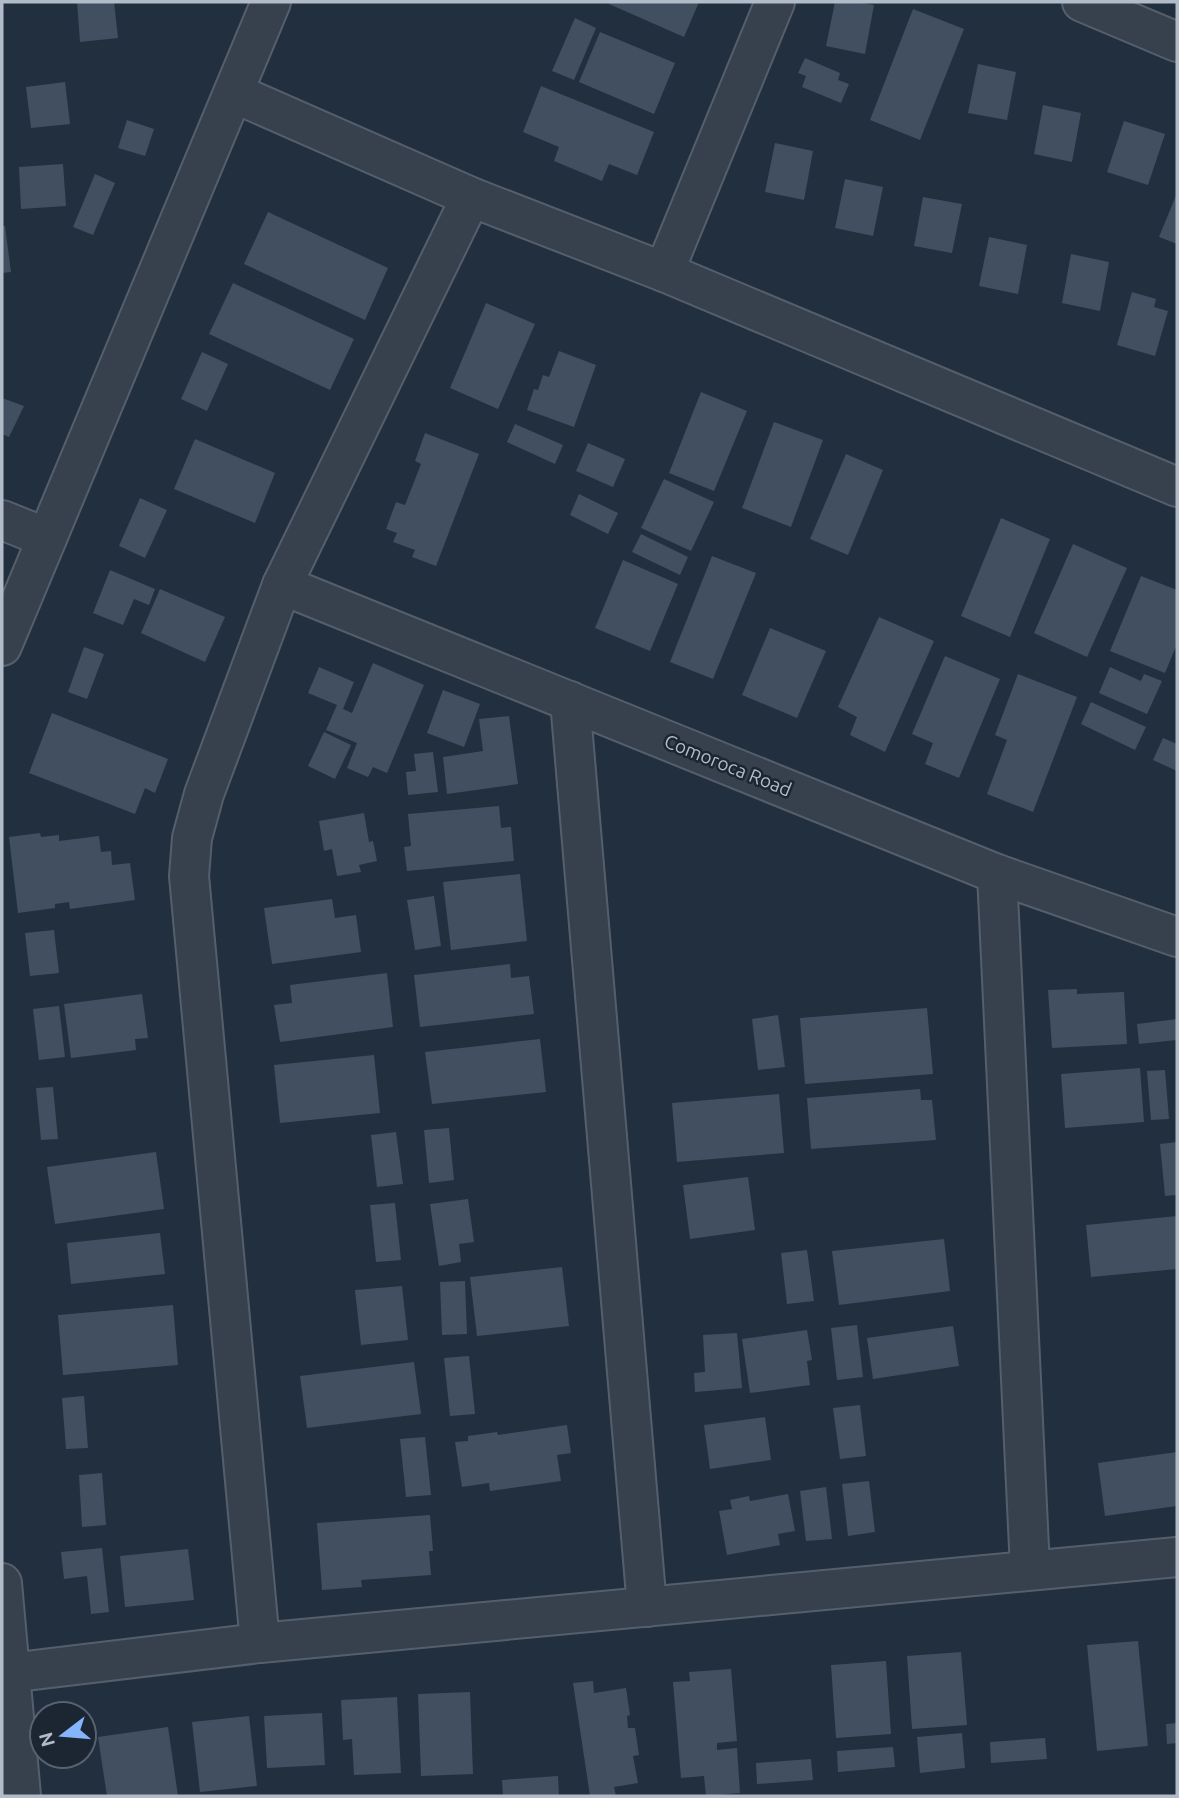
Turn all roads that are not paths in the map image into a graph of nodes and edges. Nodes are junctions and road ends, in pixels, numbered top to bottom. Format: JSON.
{"nodes":[{"id":1,"x":271,"y":2,"type":"edge"},
{"id":2,"x":775,"y":2,"type":"edge"},
{"id":3,"x":1082,"y":2,"type":"edge"},
{"id":4,"x":1177,"y":42,"type":"edge"},
{"id":5,"x":234,"y":93,"type":"junction"},
{"id":6,"x":471,"y":197,"type":"junction"},
{"id":7,"x":664,"y":272,"type":"junction"},
{"id":8,"x":1177,"y":487,"type":"edge"},
{"id":9,"x":2,"y":520,"type":"edge"},
{"id":10,"x":47,"y":538,"type":"junction"},
{"id":11,"x":282,"y":585,"type":"junction"},
{"id":12,"x":2,"y":646,"type":"edge"},
{"id":13,"x":569,"y":701,"type":"junction"},
{"id":14,"x":997,"y":874,"type":"junction"},
{"id":15,"x":1177,"y":937,"type":"edge"},
{"id":16,"x":1177,"y":1557,"type":"edge"},
{"id":17,"x":1030,"y":1569,"type":"junction"},
{"id":18,"x":2,"y":1583,"type":"edge"},
{"id":19,"x":647,"y":1607,"type":"junction"},
{"id":20,"x":260,"y":1643,"type":"junction"},
{"id":21,"x":9,"y":1673,"type":"junction"},
{"id":22,"x":21,"y":1796,"type":"edge"}],
"edges":[{"from":1,"to":5,"type":"street"},
{"from":2,"to":7,"type":"street"},
{"from":3,"to":4,"type":"street"},
{"from":5,"to":6,"type":"street"},
{"from":5,"to":10,"type":"street"},
{"from":6,"to":7,"type":"street"},
{"from":6,"to":11,"type":"street"},
{"from":7,"to":8,"type":"street"},
{"from":9,"to":10,"type":"street"},
{"from":10,"to":12,"type":"street"},
{"from":11,"to":13,"type":"street","name":"Comoroca Road"},
{"from":11,"to":20,"type":"street"},
{"from":13,"to":14,"type":"street","name":"Comoroca Road"},
{"from":13,"to":19,"type":"street"},
{"from":14,"to":15,"type":"street","name":"Comoroca Road"},
{"from":14,"to":17,"type":"street"},
{"from":16,"to":17,"type":"street"},
{"from":17,"to":19,"type":"street"},
{"from":18,"to":21,"type":"street"},
{"from":19,"to":20,"type":"street"},
{"from":20,"to":21,"type":"street"},
{"from":21,"to":22,"type":"street"}]}
